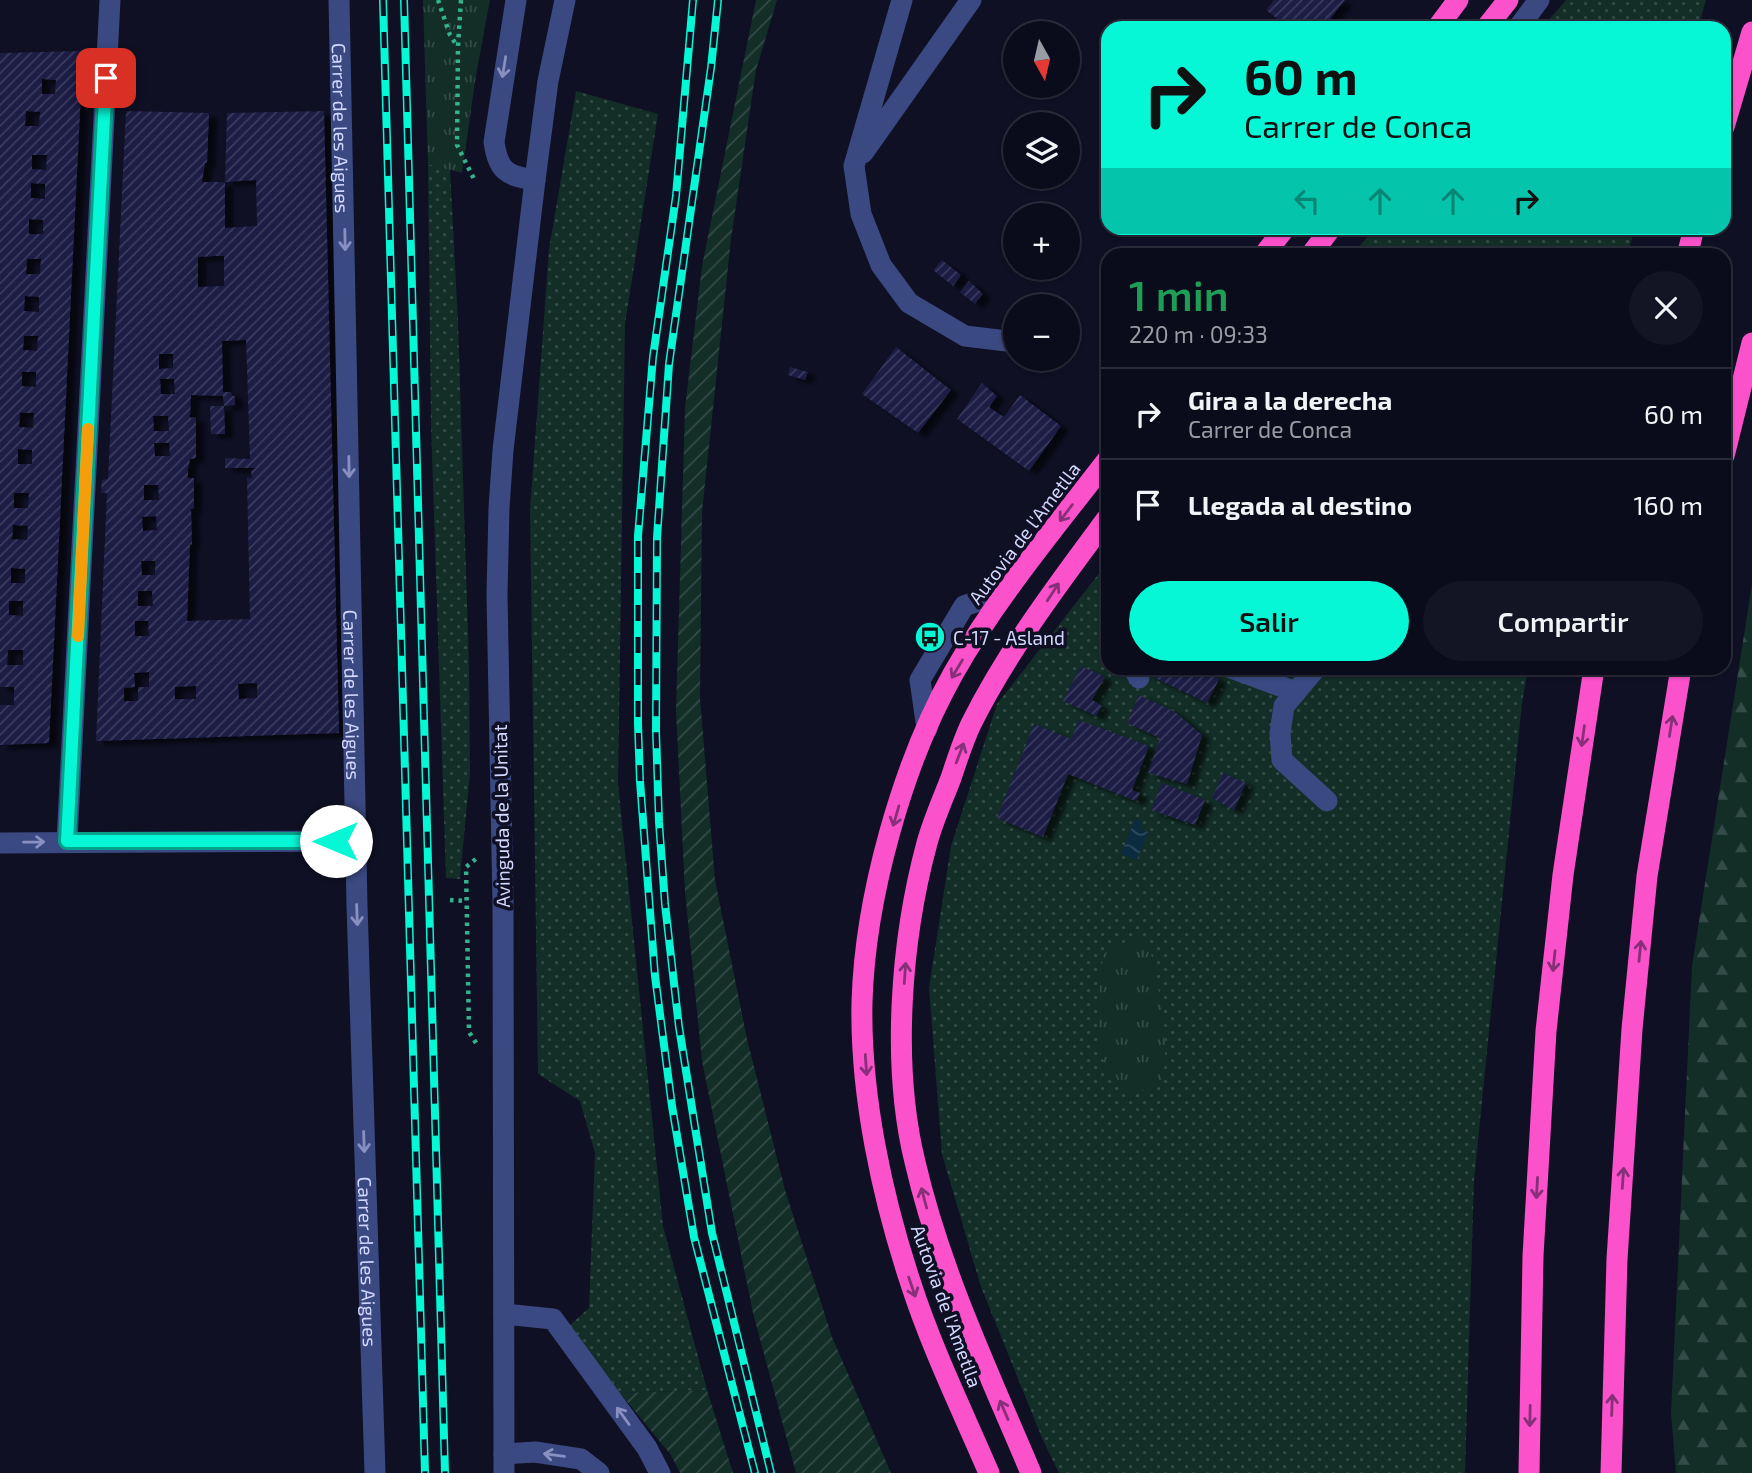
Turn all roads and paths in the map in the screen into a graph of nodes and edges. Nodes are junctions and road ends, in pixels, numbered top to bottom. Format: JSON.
{"nodes":[{"id":1,"x":110,"y":0,"type":"edge"},
{"id":2,"x":339,"y":0,"type":"edge"},
{"id":3,"x":438,"y":0,"type":"edge"},
{"id":4,"x":461,"y":0,"type":"edge"},
{"id":5,"x":516,"y":0,"type":"edge"},
{"id":6,"x":565,"y":0,"type":"edge"},
{"id":7,"x":902,"y":0,"type":"edge"},
{"id":8,"x":971,"y":0,"type":"edge"},
{"id":9,"x":1458,"y":0,"type":"edge"},
{"id":10,"x":1508,"y":0,"type":"edge"},
{"id":11,"x":1539,"y":0,"type":"edge"},
{"id":12,"x":1442,"y":21,"type":"edge"},
{"id":13,"x":1492,"y":21,"type":"edge"},
{"id":14,"x":1523,"y":21,"type":"edge"},
{"id":15,"x":1752,"y":32,"type":"edge"},
{"id":16,"x":458,"y":46,"type":"junction"},
{"id":17,"x":1731,"y":103,"type":"edge"},
{"id":18,"x":854,"y":166,"type":"junction"},
{"id":19,"x":535,"y":180,"type":"junction"},
{"id":20,"x":475,"y":181,"type":"dead end"},
{"id":21,"x":1003,"y":341,"type":"edge"},
{"id":22,"x":1752,"y":343,"type":"edge"},
{"id":23,"x":1731,"y":428,"type":"edge"},
{"id":24,"x":1101,"y":468,"type":"edge"},
{"id":25,"x":1101,"y":526,"type":"edge"},
{"id":26,"x":1250,"y":675,"type":"edge"},
{"id":27,"x":1309,"y":675,"type":"edge"},
{"id":28,"x":1593,"y":675,"type":"edge"},
{"id":29,"x":1681,"y":675,"type":"edge"},
{"id":30,"x":1296,"y":692,"type":"junction"},
{"id":31,"x":1326,"y":801,"type":"dead end"},
{"id":32,"x":67,"y":841,"type":"junction"},
{"id":33,"x":356,"y":841,"type":"junction"},
{"id":34,"x":0,"y":843,"type":"edge"},
{"id":35,"x":477,"y":858,"type":"dead end"},
{"id":36,"x":450,"y":900,"type":"dead end"},
{"id":37,"x":466,"y":901,"type":"junction"},
{"id":38,"x":476,"y":1043,"type":"dead end"},
{"id":39,"x":504,"y":1314,"type":"junction"},
{"id":40,"x":504,"y":1463,"type":"edge"},
{"id":41,"x":375,"y":1473,"type":"edge"},
{"id":42,"x":599,"y":1473,"type":"edge"},
{"id":43,"x":660,"y":1473,"type":"edge"},
{"id":44,"x":989,"y":1473,"type":"edge"},
{"id":45,"x":1031,"y":1473,"type":"edge"},
{"id":46,"x":1530,"y":1473,"type":"edge"},
{"id":47,"x":1611,"y":1473,"type":"edge"}],
"edges":[{"from":1,"to":32,"type":"street"},
{"from":2,"to":33,"type":"street","name":"Carrer de les Aigues","one_way":true},
{"from":3,"to":16,"type":"path"},
{"from":4,"to":16,"type":"path"},
{"from":5,"to":19,"type":"street","one_way":true},
{"from":6,"to":19,"type":"street","name":"Avinguda de la Unitat"},
{"from":7,"to":18,"type":"street"},
{"from":8,"to":18,"type":"street"},
{"from":9,"to":12,"type":"highway"},
{"from":10,"to":13,"type":"highway"},
{"from":11,"to":14,"type":"street"},
{"from":15,"to":17,"type":"highway"},
{"from":16,"to":20,"type":"path"},
{"from":18,"to":21,"type":"street"},
{"from":19,"to":39,"type":"street","name":"Avinguda de la Unitat"},
{"from":22,"to":23,"type":"highway"},
{"from":24,"to":44,"type":"highway","name":"Autovia de l'Ametlla","one_way":true},
{"from":45,"to":25,"type":"highway","name":"Autovia de l'Ametlla","one_way":true},
{"from":26,"to":30,"type":"street"},
{"from":27,"to":30,"type":"street"},
{"from":28,"to":46,"type":"highway","one_way":true},
{"from":47,"to":29,"type":"highway","one_way":true},
{"from":30,"to":31,"type":"street"},
{"from":32,"to":33,"type":"street"},
{"from":34,"to":32,"type":"street","one_way":true},
{"from":33,"to":41,"type":"street","name":"Carrer de les Aigues","one_way":true},
{"from":35,"to":37,"type":"path"},
{"from":36,"to":37,"type":"path"},
{"from":37,"to":38,"type":"path"},
{"from":39,"to":40,"type":"street","name":"Avinguda de la Unitat"},
{"from":43,"to":39,"type":"street","one_way":true},
{"from":42,"to":40,"type":"street","name":"Avinguda de la Unitat","one_way":true}]}
